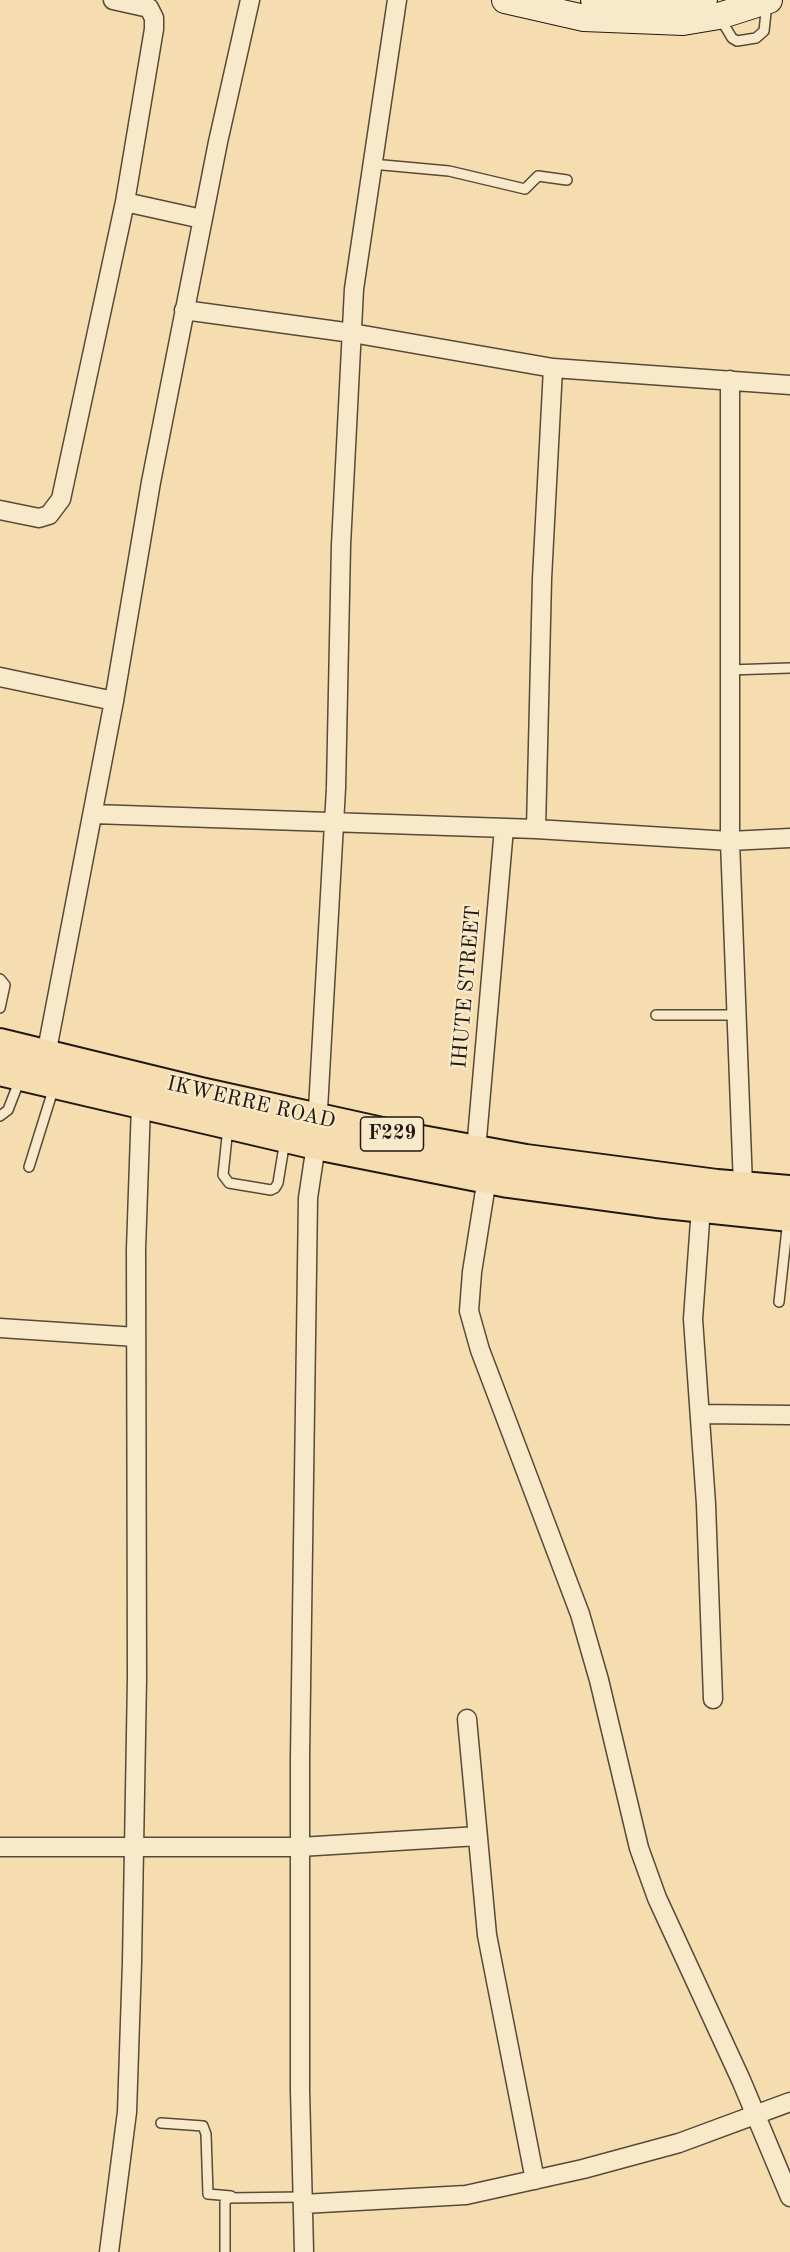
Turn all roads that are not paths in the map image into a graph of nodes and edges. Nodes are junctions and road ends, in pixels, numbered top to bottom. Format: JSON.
{"nodes":[{"id":1,"x":112,"y":0,"type":"edge"},
{"id":2,"x":250,"y":0,"type":"edge"},
{"id":3,"x":397,"y":0,"type":"edge"},
{"id":4,"x":505,"y":0,"type":"edge"},
{"id":5,"x":594,"y":0,"type":"edge"},
{"id":6,"x":768,"y":0,"type":"edge"},
{"id":7,"x":711,"y":8,"type":"edge"},
{"id":8,"x":372,"y":164,"type":"junction"},
{"id":9,"x":567,"y":180,"type":"dead end"},
{"id":10,"x":125,"y":202,"type":"junction"},
{"id":11,"x":202,"y":219,"type":"junction"},
{"id":12,"x":184,"y":310,"type":"junction"},
{"id":13,"x":352,"y":333,"type":"junction"},
{"id":14,"x":553,"y":368,"type":"junction"},
{"id":15,"x":730,"y":380,"type":"junction"},
{"id":16,"x":790,"y":385,"type":"edge"},
{"id":17,"x":0,"y":510,"type":"edge"},
{"id":18,"x":790,"y":668,"type":"edge"},
{"id":19,"x":729,"y":670,"type":"junction"},
{"id":20,"x":0,"y":677,"type":"edge"},
{"id":21,"x":114,"y":700,"type":"junction"},
{"id":22,"x":93,"y":814,"type":"junction"},
{"id":23,"x":334,"y":823,"type":"junction"},
{"id":24,"x":504,"y":828,"type":"junction"},
{"id":25,"x":536,"y":829,"type":"junction"},
{"id":26,"x":790,"y":838,"type":"edge"},
{"id":27,"x":730,"y":841,"type":"junction"},
{"id":28,"x":0,"y":979,"type":"edge"},
{"id":29,"x":0,"y":1008,"type":"edge"},
{"id":30,"x":656,"y":1015,"type":"dead end"},
{"id":31,"x":734,"y":1015,"type":"junction"},
{"id":32,"x":0,"y":1043,"type":"edge"},
{"id":33,"x":46,"y":1055,"type":"junction"},
{"id":34,"x":10,"y":1074,"type":"edge"},
{"id":35,"x":54,"y":1085,"type":"junction"},
{"id":36,"x":141,"y":1105,"type":"junction"},
{"id":37,"x":0,"y":1116,"type":"edge"},
{"id":38,"x":228,"y":1125,"type":"junction"},
{"id":39,"x":316,"y":1132,"type":"junction"},
{"id":40,"x":285,"y":1138,"type":"junction"},
{"id":41,"x":476,"y":1150,"type":"junction"},
{"id":42,"x":29,"y":1167,"type":"dead end"},
{"id":43,"x":487,"y":1178,"type":"junction"},
{"id":44,"x":743,"y":1186,"type":"junction"},
{"id":45,"x":700,"y":1207,"type":"junction"},
{"id":46,"x":790,"y":1208,"type":"edge"},
{"id":47,"x":779,"y":1302,"type":"dead end"},
{"id":48,"x":0,"y":1328,"type":"edge"},
{"id":49,"x":136,"y":1337,"type":"junction"},
{"id":50,"x":701,"y":1414,"type":"junction"},
{"id":51,"x":790,"y":1416,"type":"edge"},
{"id":52,"x":713,"y":1699,"type":"dead end"},
{"id":53,"x":467,"y":1719,"type":"dead end"},
{"id":54,"x":478,"y":1836,"type":"junction"},
{"id":55,"x":0,"y":1847,"type":"edge"},
{"id":56,"x":300,"y":1847,"type":"junction"},
{"id":57,"x":134,"y":1849,"type":"junction"},
{"id":58,"x":790,"y":2102,"type":"edge"},
{"id":59,"x":755,"y":2114,"type":"junction"},
{"id":60,"x":161,"y":2123,"type":"dead end"},
{"id":61,"x":535,"y":2180,"type":"junction"},
{"id":62,"x":231,"y":2196,"type":"junction"},
{"id":63,"x":790,"y":2197,"type":"edge"},
{"id":64,"x":303,"y":2201,"type":"junction"},
{"id":65,"x":109,"y":2252,"type":"edge"},
{"id":66,"x":225,"y":2252,"type":"edge"},
{"id":67,"x":304,"y":2252,"type":"edge"}],
"edges":[{"from":1,"to":10,"type":"street"},
{"from":2,"to":11,"type":"street"},
{"from":3,"to":8,"type":"street"},
{"from":4,"to":7,"type":"street"},
{"from":5,"to":7,"type":"street"},
{"from":6,"to":7,"type":"street"},
{"from":8,"to":9,"type":"lane"},
{"from":8,"to":13,"type":"street"},
{"from":10,"to":11,"type":"street"},
{"from":10,"to":17,"type":"street"},
{"from":11,"to":12,"type":"street"},
{"from":12,"to":13,"type":"street"},
{"from":12,"to":21,"type":"street"},
{"from":13,"to":14,"type":"street"},
{"from":13,"to":23,"type":"street"},
{"from":14,"to":15,"type":"street"},
{"from":14,"to":25,"type":"street"},
{"from":15,"to":16,"type":"street"},
{"from":15,"to":19,"type":"street"},
{"from":18,"to":19,"type":"lane"},
{"from":19,"to":27,"type":"street"},
{"from":20,"to":21,"type":"street"},
{"from":21,"to":22,"type":"street"},
{"from":22,"to":23,"type":"street"},
{"from":22,"to":33,"type":"street"},
{"from":23,"to":24,"type":"street"},
{"from":23,"to":39,"type":"street"},
{"from":24,"to":25,"type":"street"},
{"from":24,"to":41,"type":"street","name":"IHUTE STREET"},
{"from":25,"to":27,"type":"street"},
{"from":26,"to":27,"type":"street"},
{"from":27,"to":31,"type":"street"},
{"from":28,"to":29,"type":"lane"},
{"from":30,"to":31,"type":"lane"},
{"from":31,"to":44,"type":"street"},
{"from":32,"to":33,"type":"main road","name":"IKWERRE ROAD","number":"F229"},
{"from":33,"to":39,"type":"main road","name":"IKWERRE ROAD","number":"F229"},
{"from":34,"to":35,"type":"main road","name":"IKWERRE ROAD","number":"F229"},
{"from":34,"to":37,"type":"lane"},
{"from":35,"to":36,"type":"main road","name":"IKWERRE ROAD","number":"F229"},
{"from":35,"to":42,"type":"lane"},
{"from":36,"to":38,"type":"main road","name":"IKWERRE ROAD","number":"F229"},
{"from":36,"to":49,"type":"street"},
{"from":38,"to":40,"type":"main road","name":"IKWERRE ROAD","number":"F229"},
{"from":38,"to":40,"type":"lane"},
{"from":39,"to":40,"type":"main road","name":"IKWERRE ROAD","number":"F229"},
{"from":39,"to":41,"type":"main road","name":"IKWERRE ROAD","number":"F229"},
{"from":39,"to":43,"type":"main road","name":"IKWERRE ROAD","number":"F229"},
{"from":39,"to":56,"type":"street"},
{"from":41,"to":44,"type":"main road","name":"IKWERRE ROAD","number":"F229"},
{"from":43,"to":45,"type":"main road","name":"IKWERRE ROAD","number":"F229"},
{"from":43,"to":59,"type":"street"},
{"from":44,"to":46,"type":"main road","name":"IKWERRE ROAD","number":"F229"},
{"from":45,"to":46,"type":"main road","name":"IKWERRE ROAD","number":"F229"},
{"from":45,"to":50,"type":"street"},
{"from":46,"to":47,"type":"lane"},
{"from":48,"to":49,"type":"street"},
{"from":49,"to":57,"type":"street"},
{"from":50,"to":51,"type":"street"},
{"from":50,"to":52,"type":"street"},
{"from":53,"to":54,"type":"street"},
{"from":54,"to":56,"type":"street"},
{"from":54,"to":61,"type":"street"},
{"from":55,"to":57,"type":"street"},
{"from":56,"to":57,"type":"street"},
{"from":56,"to":64,"type":"street"},
{"from":57,"to":65,"type":"street"},
{"from":58,"to":59,"type":"street"},
{"from":59,"to":61,"type":"street"},
{"from":59,"to":63,"type":"street"},
{"from":60,"to":62,"type":"lane"},
{"from":61,"to":64,"type":"street"},
{"from":62,"to":64,"type":"lane"},
{"from":62,"to":66,"type":"lane"},
{"from":64,"to":67,"type":"street"}]}
